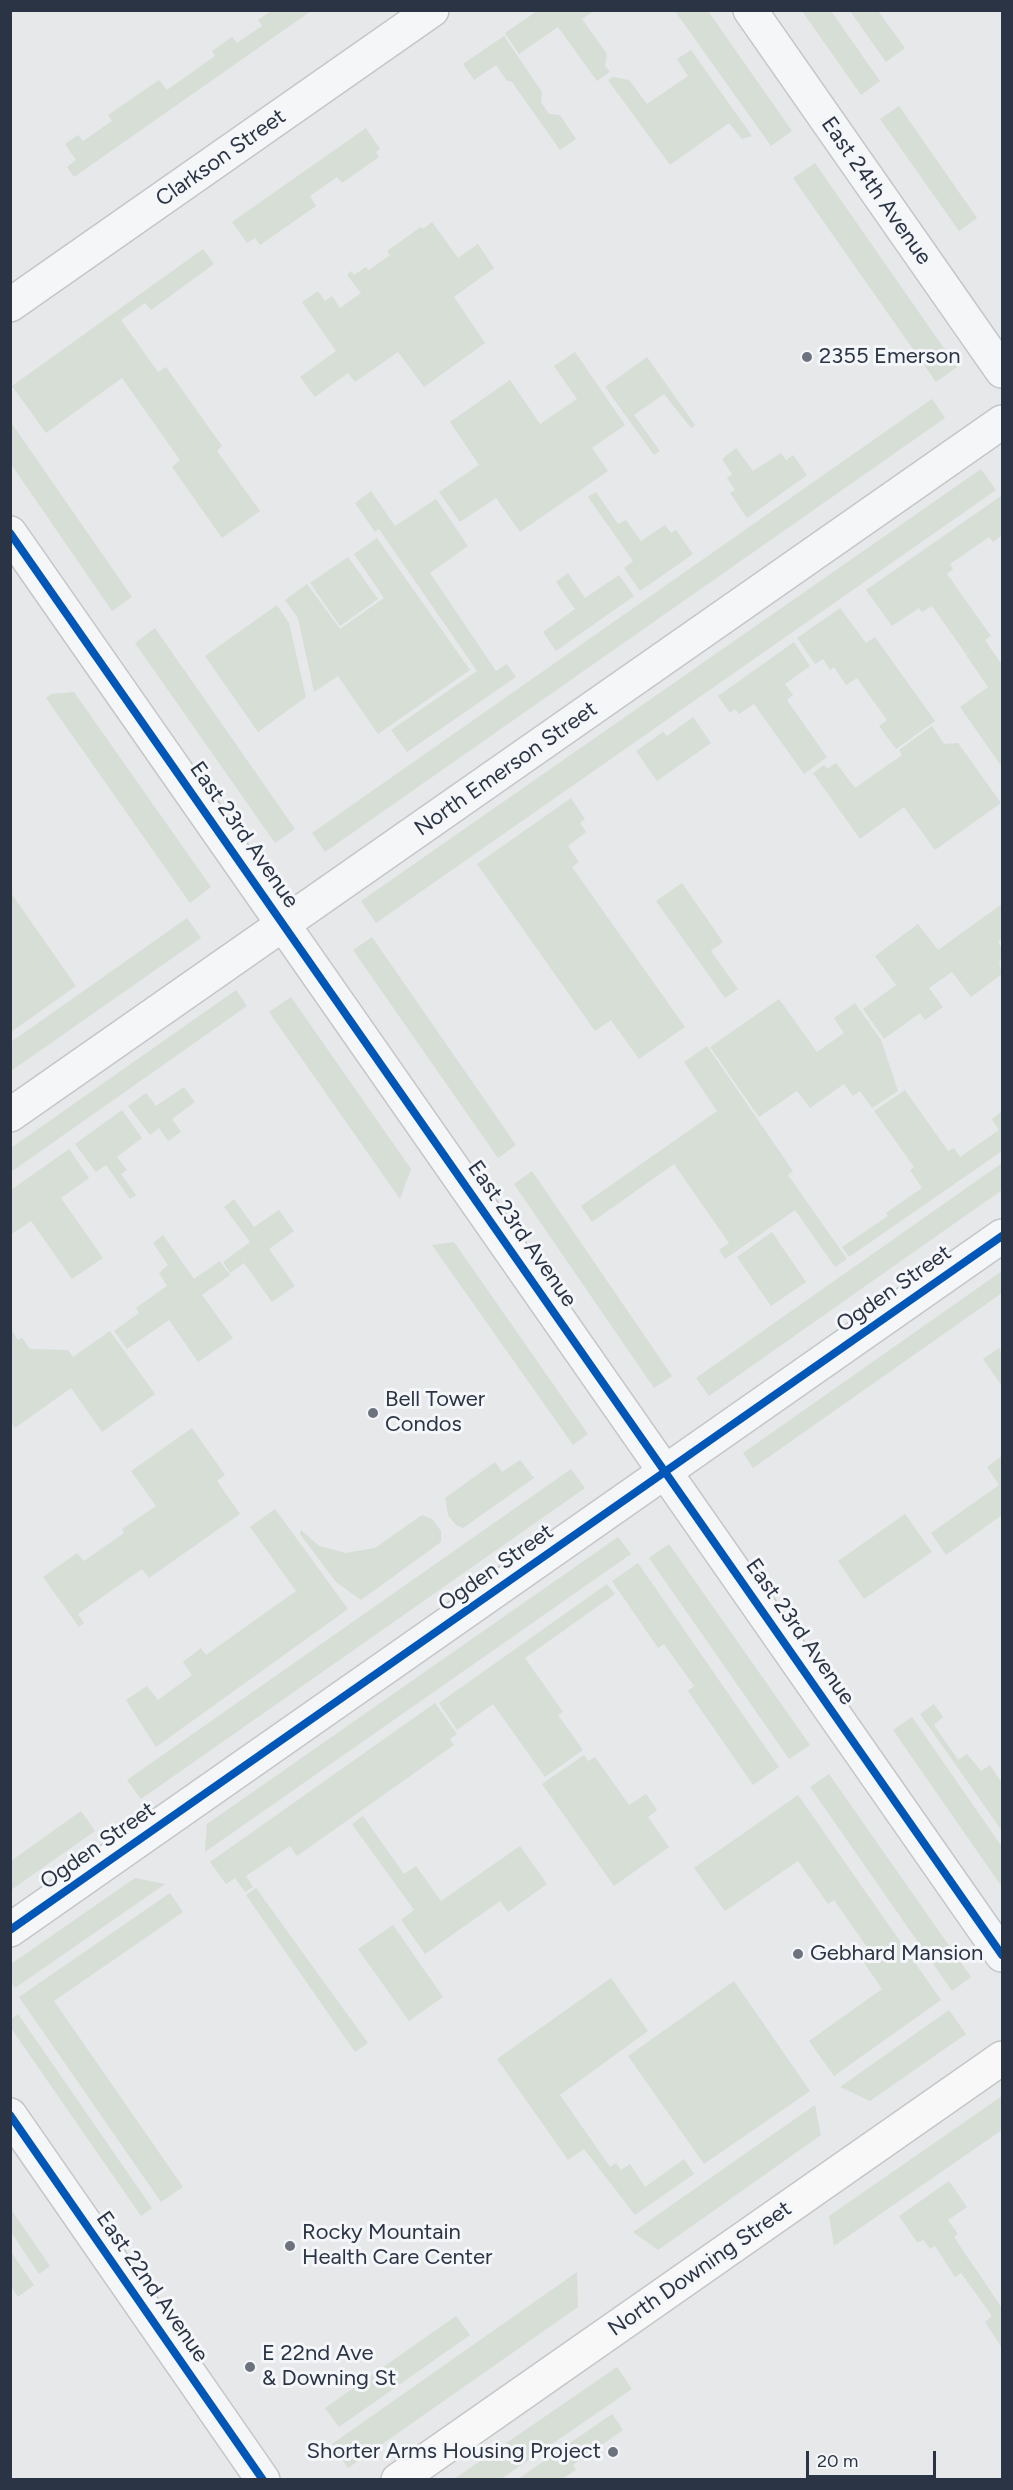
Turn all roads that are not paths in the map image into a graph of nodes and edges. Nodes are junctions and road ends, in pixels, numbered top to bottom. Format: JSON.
{"nodes":[{"id":1,"x":432,"y":10,"type":"edge"},
{"id":2,"x":750,"y":10,"type":"edge"},
{"id":3,"x":10,"y":304,"type":"edge"},
{"id":4,"x":1002,"y":371,"type":"edge"},
{"id":5,"x":1002,"y":422,"type":"edge"},
{"id":6,"x":10,"y":533,"type":"edge"},
{"id":7,"x":284,"y":924,"type":"junction"},
{"id":8,"x":10,"y":1116,"type":"edge"},
{"id":9,"x":1002,"y":1236,"type":"edge"},
{"id":10,"x":666,"y":1472,"type":"junction"},
{"id":11,"x":10,"y":1930,"type":"edge"},
{"id":12,"x":1002,"y":1955,"type":"edge"},
{"id":13,"x":1002,"y":2058,"type":"edge"},
{"id":14,"x":10,"y":2115,"type":"edge"},
{"id":15,"x":263,"y":2480,"type":"edge"},
{"id":16,"x":398,"y":2480,"type":"edge"}],
"edges":[{"from":1,"to":3,"type":"street","name":"Clarkson Street"},
{"from":2,"to":4,"type":"street","name":"East 24th Avenue"},
{"from":5,"to":7,"type":"street","name":"North Emerson Street"},
{"from":6,"to":7,"type":"street","name":"East 23rd Avenue"},
{"from":7,"to":8,"type":"street","name":"North Emerson Street"},
{"from":7,"to":10,"type":"street","name":"East 23rd Avenue"},
{"from":9,"to":10,"type":"street","name":"Ogden Street"},
{"from":10,"to":11,"type":"street","name":"Ogden Street"},
{"from":10,"to":12,"type":"street","name":"East 23rd Avenue"},
{"from":13,"to":16,"type":"main road","name":"North Downing Street"},
{"from":14,"to":15,"type":"street","name":"East 22nd Avenue"}]}
